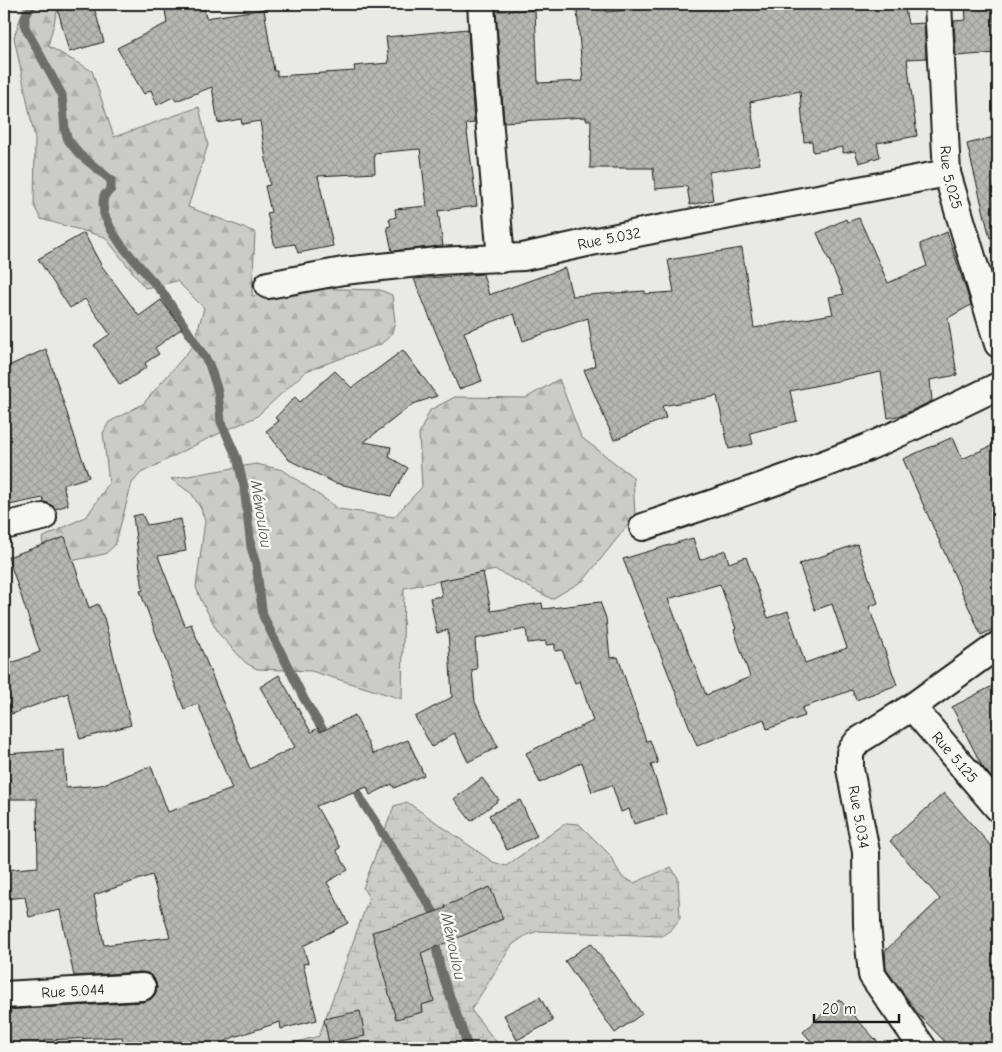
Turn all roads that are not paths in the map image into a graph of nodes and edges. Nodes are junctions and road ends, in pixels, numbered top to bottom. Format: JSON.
{"nodes":[{"id":1,"x":481,"y":4,"type":"edge"},
{"id":2,"x":938,"y":4,"type":"edge"},
{"id":3,"x":947,"y":173,"type":"junction"},
{"id":4,"x":501,"y":259,"type":"junction"},
{"id":5,"x":268,"y":285,"type":"dead end"},
{"id":6,"x":998,"y":344,"type":"edge"},
{"id":7,"x":998,"y":386,"type":"edge"},
{"id":8,"x":43,"y":517,"type":"dead end"},
{"id":9,"x":4,"y":526,"type":"edge"},
{"id":10,"x":643,"y":527,"type":"dead end"},
{"id":11,"x":998,"y":645,"type":"edge"},
{"id":12,"x":912,"y":707,"type":"junction"},
{"id":13,"x":998,"y":808,"type":"edge"},
{"id":14,"x":142,"y":987,"type":"dead end"},
{"id":15,"x":4,"y":995,"type":"edge"},
{"id":16,"x":923,"y":1048,"type":"edge"}],
"edges":[{"from":1,"to":4,"type":"street"},
{"from":2,"to":3,"type":"street","name":"Rue 5.025"},
{"from":3,"to":4,"type":"street","name":"Rue 5.032"},
{"from":3,"to":6,"type":"street","name":"Rue 5.025"},
{"from":4,"to":5,"type":"street","name":"Rue 5.032"},
{"from":7,"to":10,"type":"street"},
{"from":8,"to":9,"type":"street"},
{"from":11,"to":12,"type":"street","name":"Rue 5.034"},
{"from":12,"to":13,"type":"street","name":"Rue 5.125"},
{"from":12,"to":16,"type":"street","name":"Rue 5.034"},
{"from":14,"to":15,"type":"street","name":"Rue 5.044"}]}
